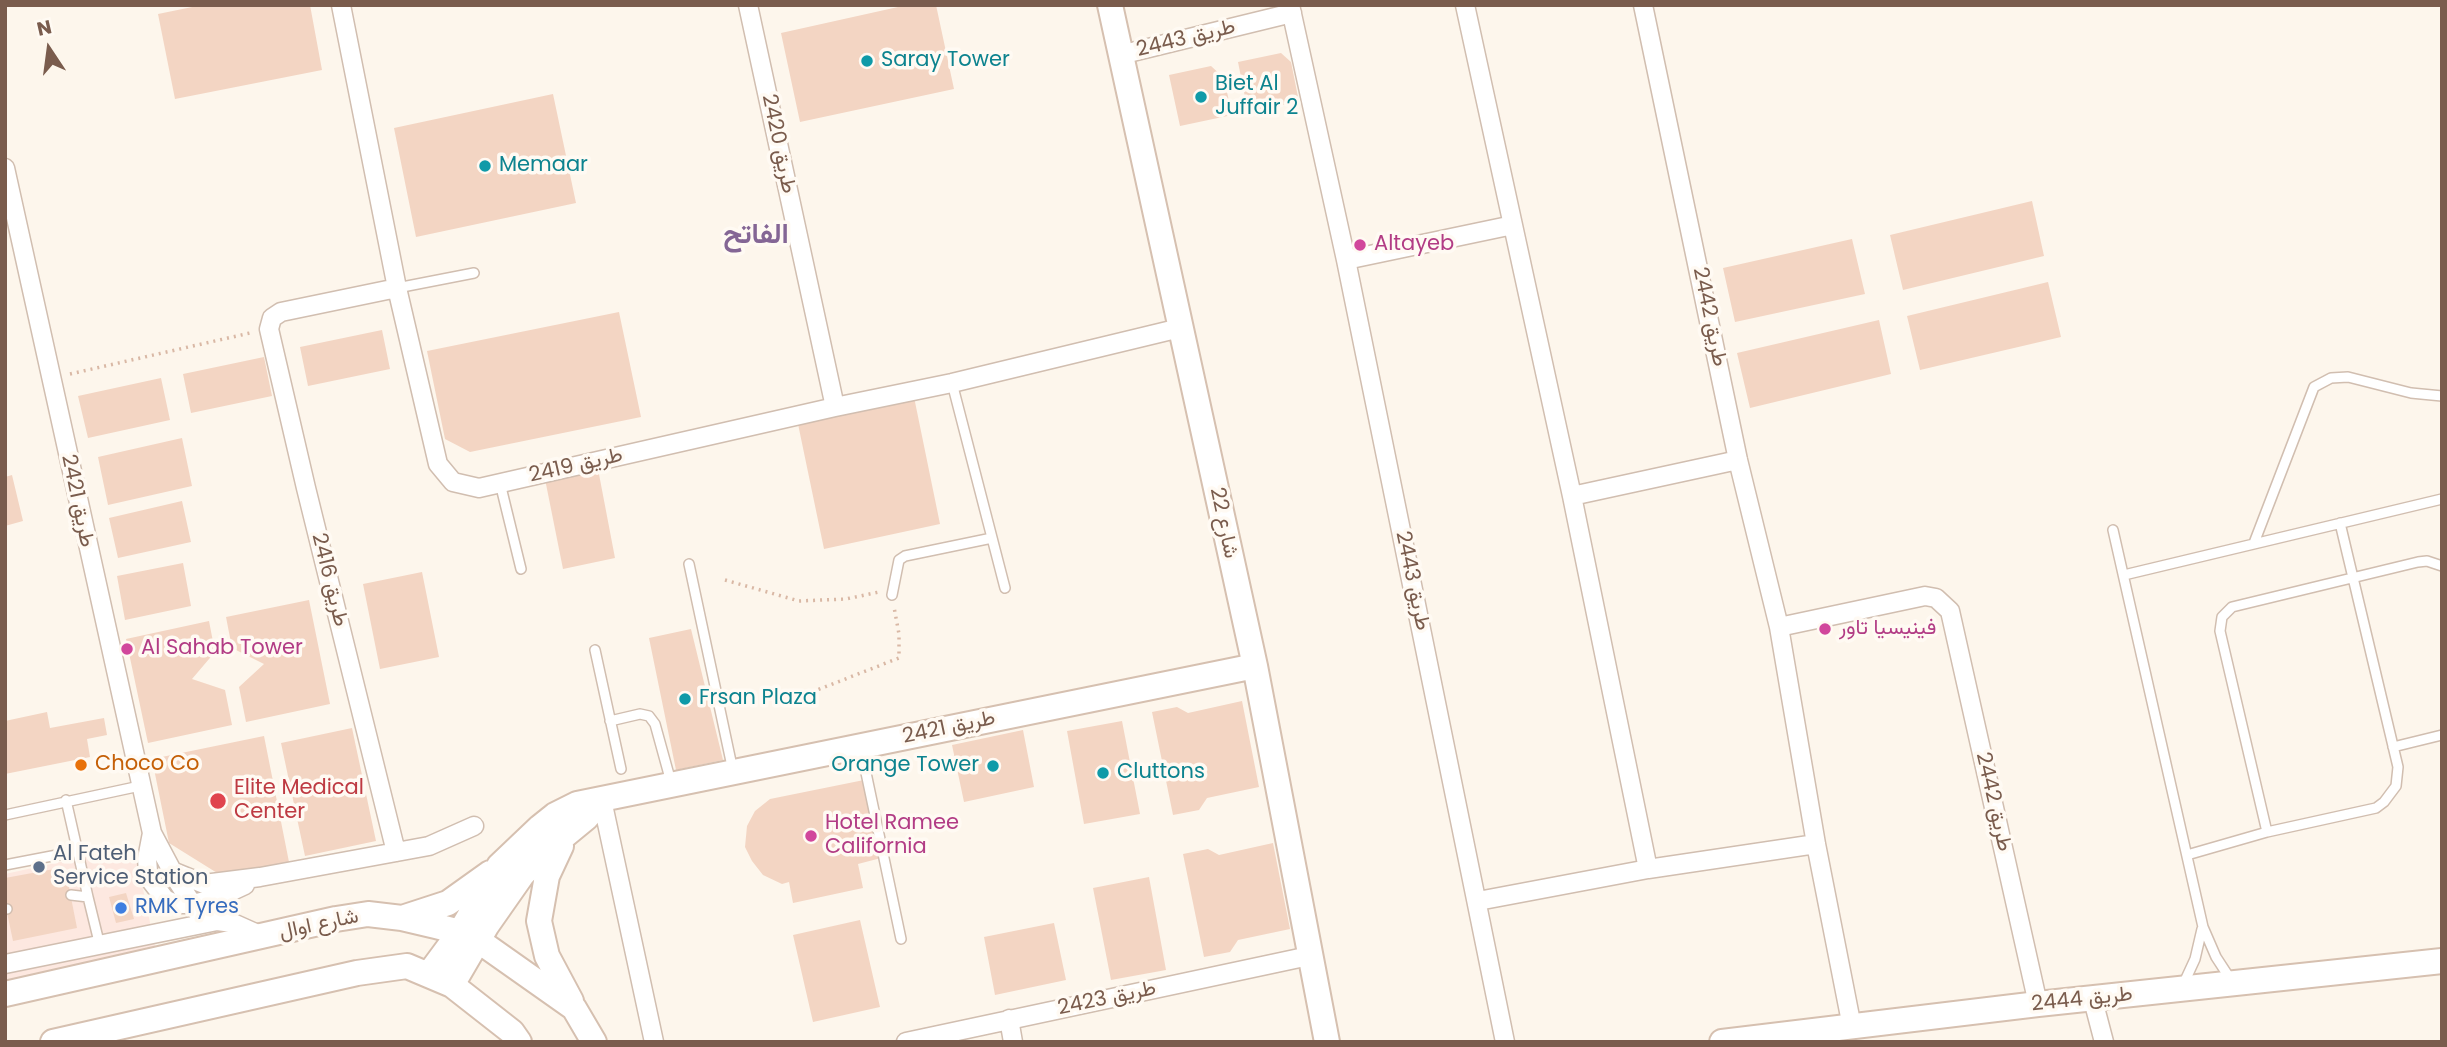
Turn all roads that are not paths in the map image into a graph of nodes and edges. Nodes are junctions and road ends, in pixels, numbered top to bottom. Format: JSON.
{"nodes":[{"id":1,"x":341,"y":5,"type":"edge"},
{"id":2,"x":748,"y":5,"type":"edge"},
{"id":3,"x":1110,"y":5,"type":"edge"},
{"id":4,"x":1465,"y":5,"type":"edge"},
{"id":5,"x":1643,"y":5,"type":"edge"},
{"id":6,"x":1291,"y":9,"type":"edge"},
{"id":7,"x":1120,"y":55,"type":"junction"},
{"id":8,"x":5,"y":168,"type":"edge"},
{"id":9,"x":1513,"y":225,"type":"junction"},
{"id":10,"x":12,"y":228,"type":"edge"},
{"id":11,"x":1346,"y":260,"type":"junction"},
{"id":12,"x":474,"y":273,"type":"dead end"},
{"id":13,"x":397,"y":288,"type":"junction"},
{"id":14,"x":1180,"y":328,"type":"junction"},
{"id":15,"x":952,"y":383,"type":"junction"},
{"id":16,"x":2442,"y":396,"type":"edge"},
{"id":17,"x":835,"y":407,"type":"junction"},
{"id":18,"x":1738,"y":460,"type":"junction"},
{"id":19,"x":500,"y":483,"type":"junction"},
{"id":20,"x":1572,"y":496,"type":"junction"},
{"id":21,"x":2442,"y":499,"type":"edge"},
{"id":22,"x":2340,"y":523,"type":"junction"},
{"id":23,"x":2113,"y":530,"type":"dead end"},
{"id":24,"x":992,"y":538,"type":"junction"},
{"id":25,"x":2254,"y":543,"type":"junction"},
{"id":26,"x":689,"y":564,"type":"dead end"},
{"id":27,"x":2442,"y":566,"type":"edge"},
{"id":28,"x":521,"y":569,"type":"dead end"},
{"id":29,"x":2123,"y":575,"type":"junction"},
{"id":30,"x":2353,"y":577,"type":"junction"},
{"id":31,"x":1005,"y":588,"type":"dead end"},
{"id":32,"x":892,"y":595,"type":"road end"},
{"id":33,"x":1779,"y":627,"type":"junction"},
{"id":34,"x":595,"y":650,"type":"dead end"},
{"id":35,"x":1255,"y":666,"type":"junction"},
{"id":36,"x":610,"y":721,"type":"junction"},
{"id":37,"x":2442,"y":735,"type":"edge"},
{"id":38,"x":860,"y":747,"type":"junction"},
{"id":39,"x":2393,"y":747,"type":"junction"},
{"id":40,"x":621,"y":769,"type":"dead end"},
{"id":41,"x":734,"y":773,"type":"junction"},
{"id":42,"x":140,"y":786,"type":"junction"},
{"id":43,"x":671,"y":786,"type":"junction"},
{"id":44,"x":66,"y":800,"type":"junction"},
{"id":45,"x":602,"y":800,"type":"junction"},
{"id":46,"x":5,"y":814,"type":"edge"},
{"id":47,"x":474,"y":826,"type":"dead end"},
{"id":48,"x":570,"y":831,"type":"junction"},
{"id":49,"x":2267,"y":832,"type":"junction"},
{"id":50,"x":152,"y":833,"type":"junction"},
{"id":51,"x":1816,"y":844,"type":"junction"},
{"id":52,"x":78,"y":851,"type":"junction"},
{"id":53,"x":396,"y":852,"type":"junction"},
{"id":54,"x":2187,"y":855,"type":"junction"},
{"id":55,"x":5,"y":865,"type":"edge"},
{"id":56,"x":499,"y":866,"type":"junction"},
{"id":57,"x":1648,"y":869,"type":"junction"},
{"id":58,"x":172,"y":871,"type":"junction"},
{"id":59,"x":260,"y":877,"type":"junction"},
{"id":60,"x":71,"y":895,"type":"dead end"},
{"id":61,"x":88,"y":897,"type":"junction"},
{"id":62,"x":1478,"y":901,"type":"junction"},
{"id":63,"x":193,"y":904,"type":"junction"},
{"id":64,"x":402,"y":918,"type":"junction"},
{"id":65,"x":204,"y":922,"type":"junction"},
{"id":66,"x":2203,"y":927,"type":"junction"},
{"id":67,"x":262,"y":936,"type":"junction"},
{"id":68,"x":470,"y":937,"type":"junction"},
{"id":69,"x":901,"y":939,"type":"dead end"},
{"id":70,"x":100,"y":946,"type":"junction"},
{"id":71,"x":1309,"y":956,"type":"junction"},
{"id":72,"x":2442,"y":961,"type":"edge"},
{"id":73,"x":5,"y":964,"type":"edge"},
{"id":74,"x":429,"y":974,"type":"junction"},
{"id":75,"x":2234,"y":983,"type":"junction"},
{"id":76,"x":452,"y":985,"type":"junction"},
{"id":77,"x":2181,"y":989,"type":"junction"},
{"id":78,"x":5,"y":994,"type":"edge"},
{"id":79,"x":2093,"y":1000,"type":"junction"},
{"id":80,"x":2038,"y":1004,"type":"junction"},
{"id":81,"x":574,"y":1008,"type":"junction"},
{"id":82,"x":1009,"y":1019,"type":"junction"},
{"id":83,"x":1853,"y":1027,"type":"junction"},
{"id":84,"x":53,"y":1042,"type":"edge"},
{"id":85,"x":519,"y":1042,"type":"edge"},
{"id":86,"x":594,"y":1042,"type":"edge"},
{"id":87,"x":654,"y":1042,"type":"edge"},
{"id":88,"x":906,"y":1042,"type":"edge"},
{"id":89,"x":1013,"y":1042,"type":"edge"},
{"id":90,"x":1327,"y":1042,"type":"edge"},
{"id":91,"x":1505,"y":1042,"type":"edge"},
{"id":92,"x":1722,"y":1042,"type":"edge"},
{"id":93,"x":2104,"y":1042,"type":"edge"}],
"edges":[{"from":1,"to":13,"type":"street","name":"طريق 2419"},
{"from":2,"to":17,"type":"street","name":"طريق 2420"},
{"from":3,"to":7,"type":"street","name":"شارع 22"},
{"from":4,"to":9,"type":"street"},
{"from":5,"to":18,"type":"street","name":"طريق 2442"},
{"from":6,"to":7,"type":"street","name":"طريق 2443"},
{"from":6,"to":11,"type":"street","name":"طريق 2443"},
{"from":7,"to":14,"type":"street","name":"شارع 22"},
{"from":8,"to":10,"type":"street","name":"طريق 2421"},
{"from":9,"to":11,"type":"street"},
{"from":9,"to":20,"type":"street"},
{"from":10,"to":42,"type":"street","name":"طريق 2421"},
{"from":11,"to":62,"type":"street","name":"طريق 2443"},
{"from":12,"to":13,"type":"lane"},
{"from":13,"to":19,"type":"street","name":"طريق 2419"},
{"from":13,"to":53,"type":"street","name":"طريق 2416"},
{"from":14,"to":15,"type":"street","name":"طريق 2419"},
{"from":14,"to":35,"type":"street","name":"شارع 22"},
{"from":15,"to":17,"type":"street","name":"طريق 2419"},
{"from":15,"to":24,"type":"lane"},
{"from":16,"to":25,"type":"lane"},
{"from":17,"to":19,"type":"street","name":"طريق 2419"},
{"from":18,"to":20,"type":"street"},
{"from":18,"to":33,"type":"street","name":"طريق 2442"},
{"from":19,"to":28,"type":"lane"},
{"from":20,"to":57,"type":"street"},
{"from":21,"to":22,"type":"lane"},
{"from":22,"to":25,"type":"lane"},
{"from":22,"to":30,"type":"lane"},
{"from":23,"to":29,"type":"lane"},
{"from":24,"to":31,"type":"lane"},
{"from":24,"to":32,"type":"lane"},
{"from":25,"to":29,"type":"lane"},
{"from":26,"to":41,"type":"lane"},
{"from":27,"to":30,"type":"lane"},
{"from":29,"to":54,"type":"lane"},
{"from":30,"to":39,"type":"lane"},
{"from":30,"to":49,"type":"lane"},
{"from":33,"to":51,"type":"street","name":"طريق 2442"},
{"from":33,"to":80,"type":"street","name":"طريق 2442"},
{"from":34,"to":36,"type":"lane"},
{"from":35,"to":38,"type":"street","name":"طريق 2421"},
{"from":35,"to":71,"type":"street","name":"شارع 22"},
{"from":36,"to":40,"type":"lane"},
{"from":36,"to":43,"type":"lane"},
{"from":37,"to":39,"type":"lane"},
{"from":38,"to":41,"type":"street","name":"طريق 2421"},
{"from":38,"to":69,"type":"lane"},
{"from":39,"to":49,"type":"lane"},
{"from":41,"to":43,"type":"street","name":"طريق 2421"},
{"from":42,"to":44,"type":"lane"},
{"from":42,"to":50,"type":"street","name":"طريق 2421"},
{"from":43,"to":45,"type":"street","name":"طريق 2421"},
{"from":44,"to":46,"type":"lane"},
{"from":44,"to":52,"type":"lane"},
{"from":45,"to":48,"type":"street","name":"طريق 2421"},
{"from":45,"to":56,"type":"street","name":"طريق 2421"},
{"from":45,"to":87,"type":"street"},
{"from":47,"to":53,"type":"street"},
{"from":48,"to":68,"type":"street","name":"طريق 2421"},
{"from":48,"to":81,"type":"street"},
{"from":49,"to":54,"type":"lane"},
{"from":50,"to":58,"type":"street","name":"طريق 2421"},
{"from":50,"to":63,"type":"street","name":"طريق 2421"},
{"from":51,"to":57,"type":"street"},
{"from":51,"to":83,"type":"street","name":"طريق 2442"},
{"from":52,"to":55,"type":"lane"},
{"from":52,"to":61,"type":"lane"},
{"from":53,"to":59,"type":"street"},
{"from":54,"to":66,"type":"lane"},
{"from":56,"to":64,"type":"street"},
{"from":56,"to":68,"type":"street","name":"طريق 2421"},
{"from":57,"to":62,"type":"street"},
{"from":58,"to":59,"type":"street"},
{"from":58,"to":63,"type":"street","name":"طريق 2421"},
{"from":59,"to":63,"type":"street"},
{"from":60,"to":61,"type":"lane"},
{"from":61,"to":70,"type":"lane"},
{"from":62,"to":91,"type":"street","name":"طريق 2443"},
{"from":63,"to":65,"type":"street","name":"طريق 2421"},
{"from":64,"to":67,"type":"street","name":"شارع اوال"},
{"from":64,"to":68,"type":"street","name":"شارع اوال"},
{"from":65,"to":67,"type":"street"},
{"from":65,"to":70,"type":"street"},
{"from":66,"to":75,"type":"lane"},
{"from":66,"to":77,"type":"lane"},
{"from":67,"to":78,"type":"street","name":"شارع اوال"},
{"from":68,"to":74,"type":"street","name":"طريق 2421"},
{"from":68,"to":76,"type":"street","name":"طريق 2421"},
{"from":68,"to":81,"type":"street","name":"شارع اوال"},
{"from":70,"to":73,"type":"street"},
{"from":71,"to":82,"type":"street","name":"طريق 2423"},
{"from":71,"to":90,"type":"street","name":"شارع 22"},
{"from":72,"to":75,"type":"street","name":"طريق 2444"},
{"from":74,"to":76,"type":"street"},
{"from":74,"to":84,"type":"street"},
{"from":75,"to":77,"type":"street","name":"طريق 2444"},
{"from":76,"to":85,"type":"street"},
{"from":77,"to":79,"type":"street","name":"طريق 2444"},
{"from":79,"to":80,"type":"street","name":"طريق 2444"},
{"from":79,"to":93,"type":"street"},
{"from":80,"to":83,"type":"street","name":"طريق 2444"},
{"from":81,"to":86,"type":"street","name":"شارع اوال"},
{"from":82,"to":88,"type":"street","name":"طريق 2423"},
{"from":82,"to":89,"type":"street"},
{"from":83,"to":92,"type":"street","name":"طريق 2444"}]}
